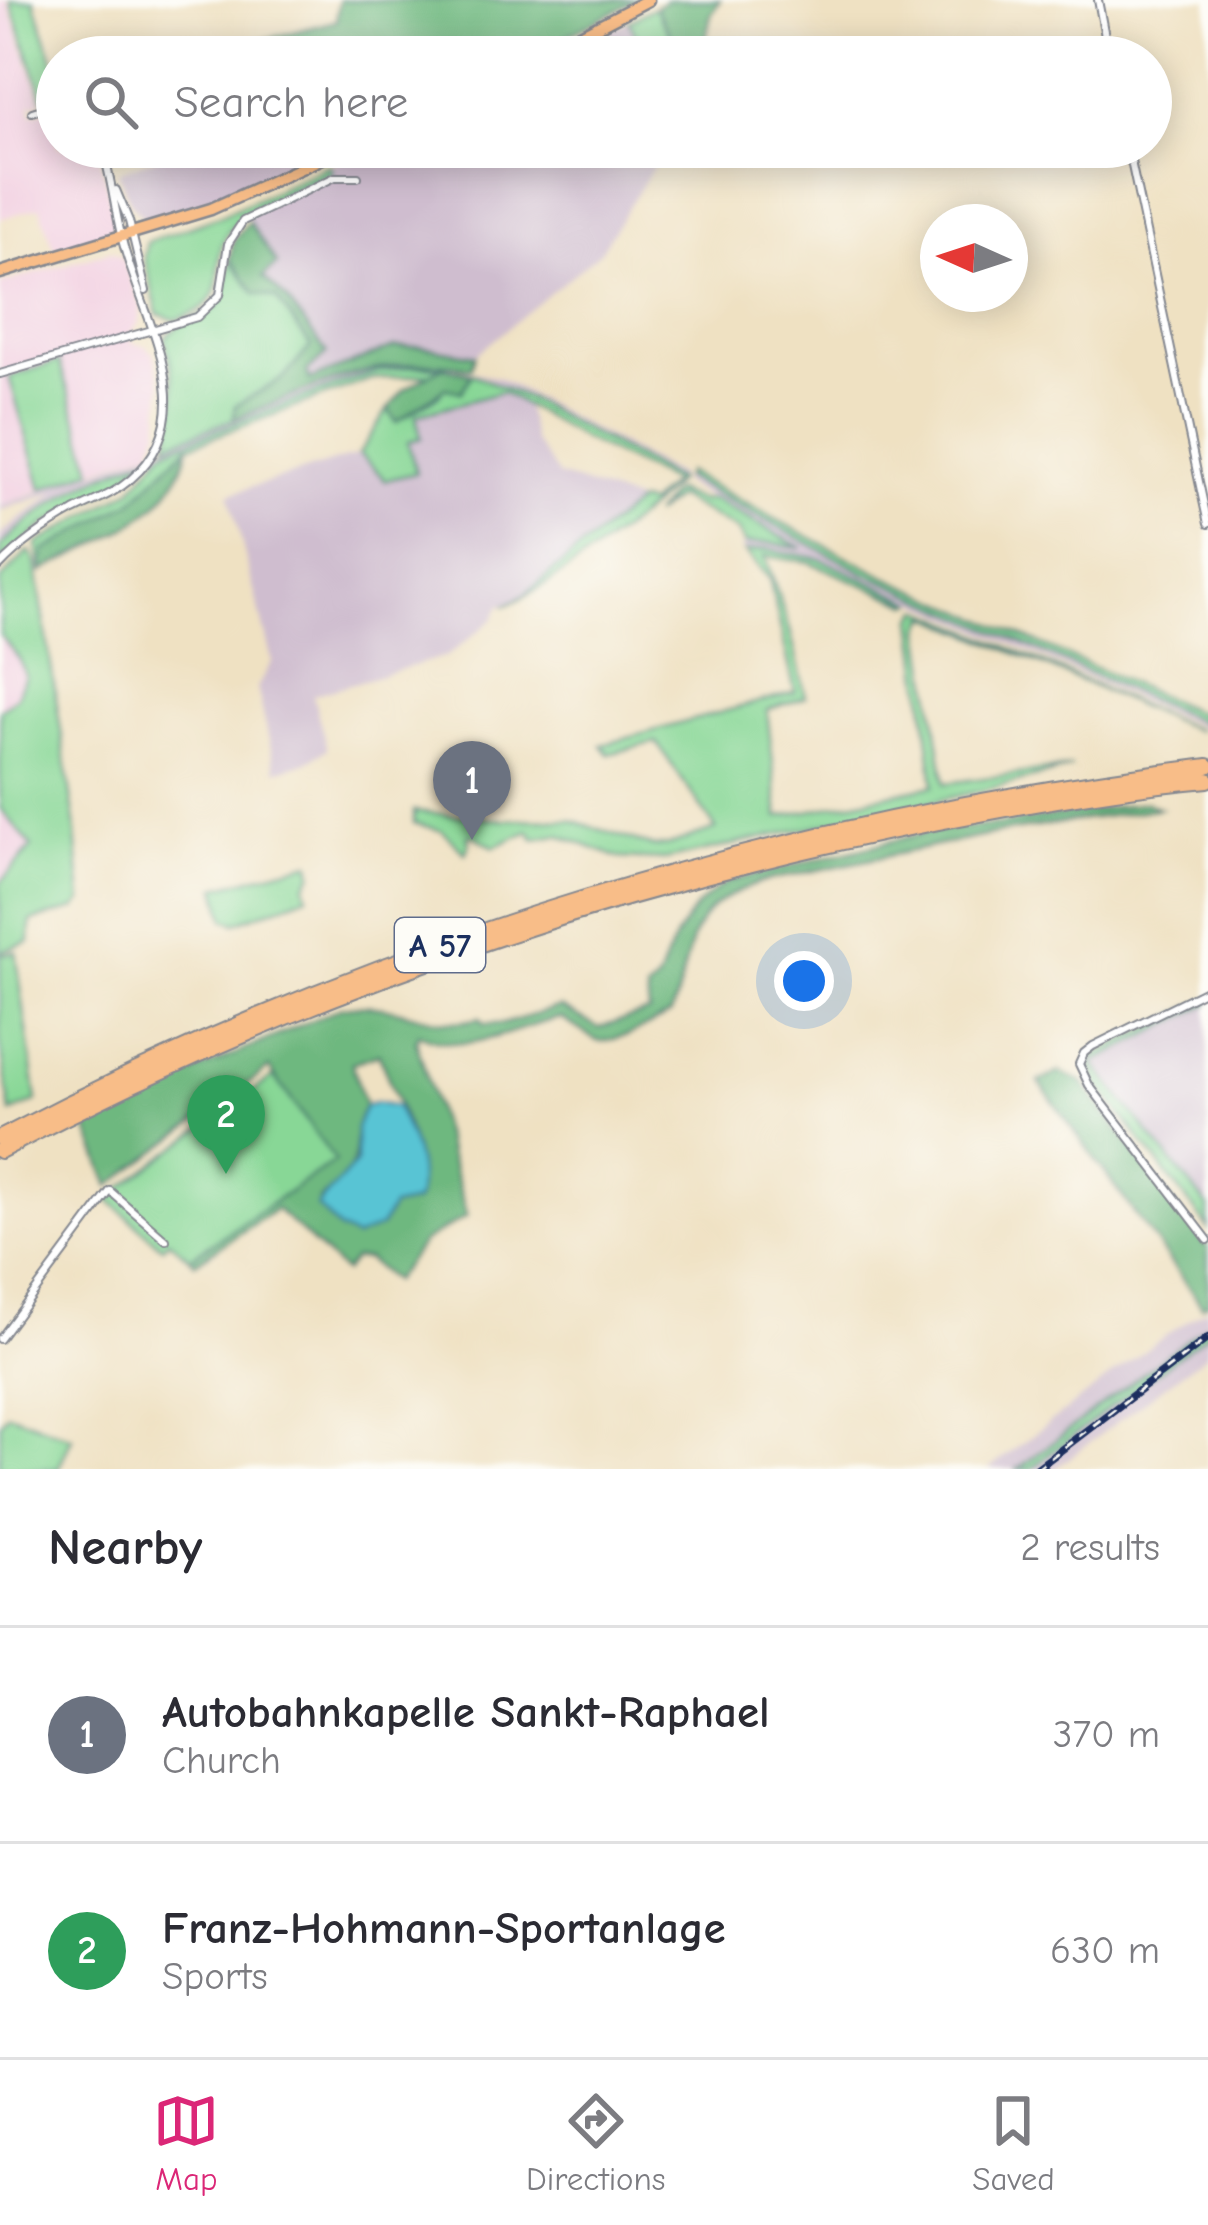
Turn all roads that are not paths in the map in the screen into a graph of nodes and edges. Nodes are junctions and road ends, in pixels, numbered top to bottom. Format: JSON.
{"nodes":[{"id":1,"x":648,"y":0,"type":"edge"},
{"id":2,"x":1097,"y":0,"type":"edge"},
{"id":3,"x":579,"y":36,"type":"edge"},
{"id":4,"x":1105,"y":36,"type":"edge"},
{"id":5,"x":36,"y":111,"type":"edge"},
{"id":6,"x":32,"y":112,"type":"dead end"},
{"id":7,"x":108,"y":168,"type":"edge"},
{"id":8,"x":301,"y":168,"type":"edge"},
{"id":9,"x":1132,"y":168,"type":"edge"},
{"id":10,"x":358,"y":177,"type":"dead end"},
{"id":11,"x":127,"y":236,"type":"junction"},
{"id":12,"x":0,"y":273,"type":"edge"},
{"id":13,"x":154,"y":330,"type":"junction"},
{"id":14,"x":0,"y":374,"type":"edge"},
{"id":15,"x":1208,"y":524,"type":"edge"},
{"id":16,"x":0,"y":566,"type":"edge"},
{"id":17,"x":1208,"y":766,"type":"edge"},
{"id":18,"x":1208,"y":779,"type":"edge"},
{"id":19,"x":1208,"y":989,"type":"edge"},
{"id":20,"x":0,"y":1138,"type":"edge"},
{"id":21,"x":0,"y":1151,"type":"edge"},
{"id":22,"x":166,"y":1240,"type":"dead end"},
{"id":23,"x":1208,"y":1240,"type":"edge"},
{"id":24,"x":0,"y":1339,"type":"edge"}],
"edges":[{"from":1,"to":3,"type":"main road"},
{"from":2,"to":4,"type":"street"},
{"from":5,"to":6,"type":"street"},
{"from":7,"to":11,"type":"street"},
{"from":8,"to":11,"type":"main road"},
{"from":9,"to":15,"type":"street"},
{"from":10,"to":13,"type":"street"},
{"from":11,"to":12,"type":"main road"},
{"from":11,"to":13,"type":"street"},
{"from":13,"to":14,"type":"street"},
{"from":13,"to":16,"type":"street"},
{"from":17,"to":20,"type":"highway","number":"A 57"},
{"from":18,"to":21,"type":"highway","number":"A 57"},
{"from":19,"to":23,"type":"street"},
{"from":22,"to":24,"type":"street"}]}
